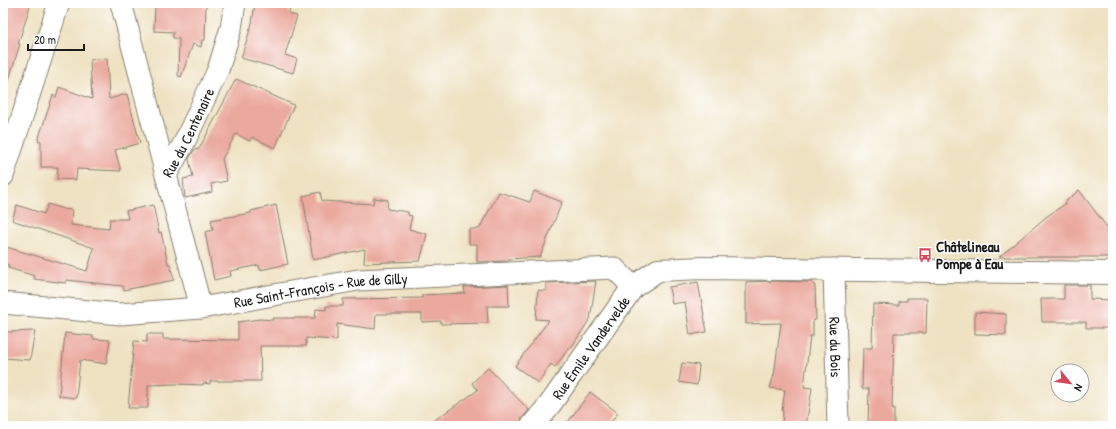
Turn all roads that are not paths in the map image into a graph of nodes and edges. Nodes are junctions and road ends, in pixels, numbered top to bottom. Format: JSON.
{"nodes":[{"id":1,"x":60,"y":3,"type":"edge"},
{"id":2,"x":120,"y":3,"type":"edge"},
{"id":3,"x":235,"y":3,"type":"edge"},
{"id":4,"x":166,"y":175,"type":"junction"},
{"id":5,"x":3,"y":176,"type":"edge"},
{"id":6,"x":834,"y":269,"type":"junction"},
{"id":7,"x":1113,"y":273,"type":"edge"},
{"id":8,"x":633,"y":287,"type":"junction"},
{"id":9,"x":3,"y":303,"type":"edge"},
{"id":10,"x":201,"y":308,"type":"junction"},
{"id":11,"x":532,"y":426,"type":"edge"},
{"id":12,"x":838,"y":426,"type":"edge"}],
"edges":[{"from":1,"to":5,"type":"street"},
{"from":2,"to":4,"type":"street"},
{"from":3,"to":4,"type":"street","name":"Rue du Centenaire"},
{"from":4,"to":10,"type":"street","name":"Rue du Centenaire"},
{"from":6,"to":7,"type":"street"},
{"from":6,"to":8,"type":"street"},
{"from":6,"to":12,"type":"street","name":"Rue du Bois"},
{"from":8,"to":10,"type":"street","name":"Rue Saint-François - Rue de Gilly"},
{"from":8,"to":11,"type":"street","name":"Rue Émile Vandervelde"},
{"from":9,"to":10,"type":"street","name":"Rue Saint-François - Rue de Gilly"}]}
